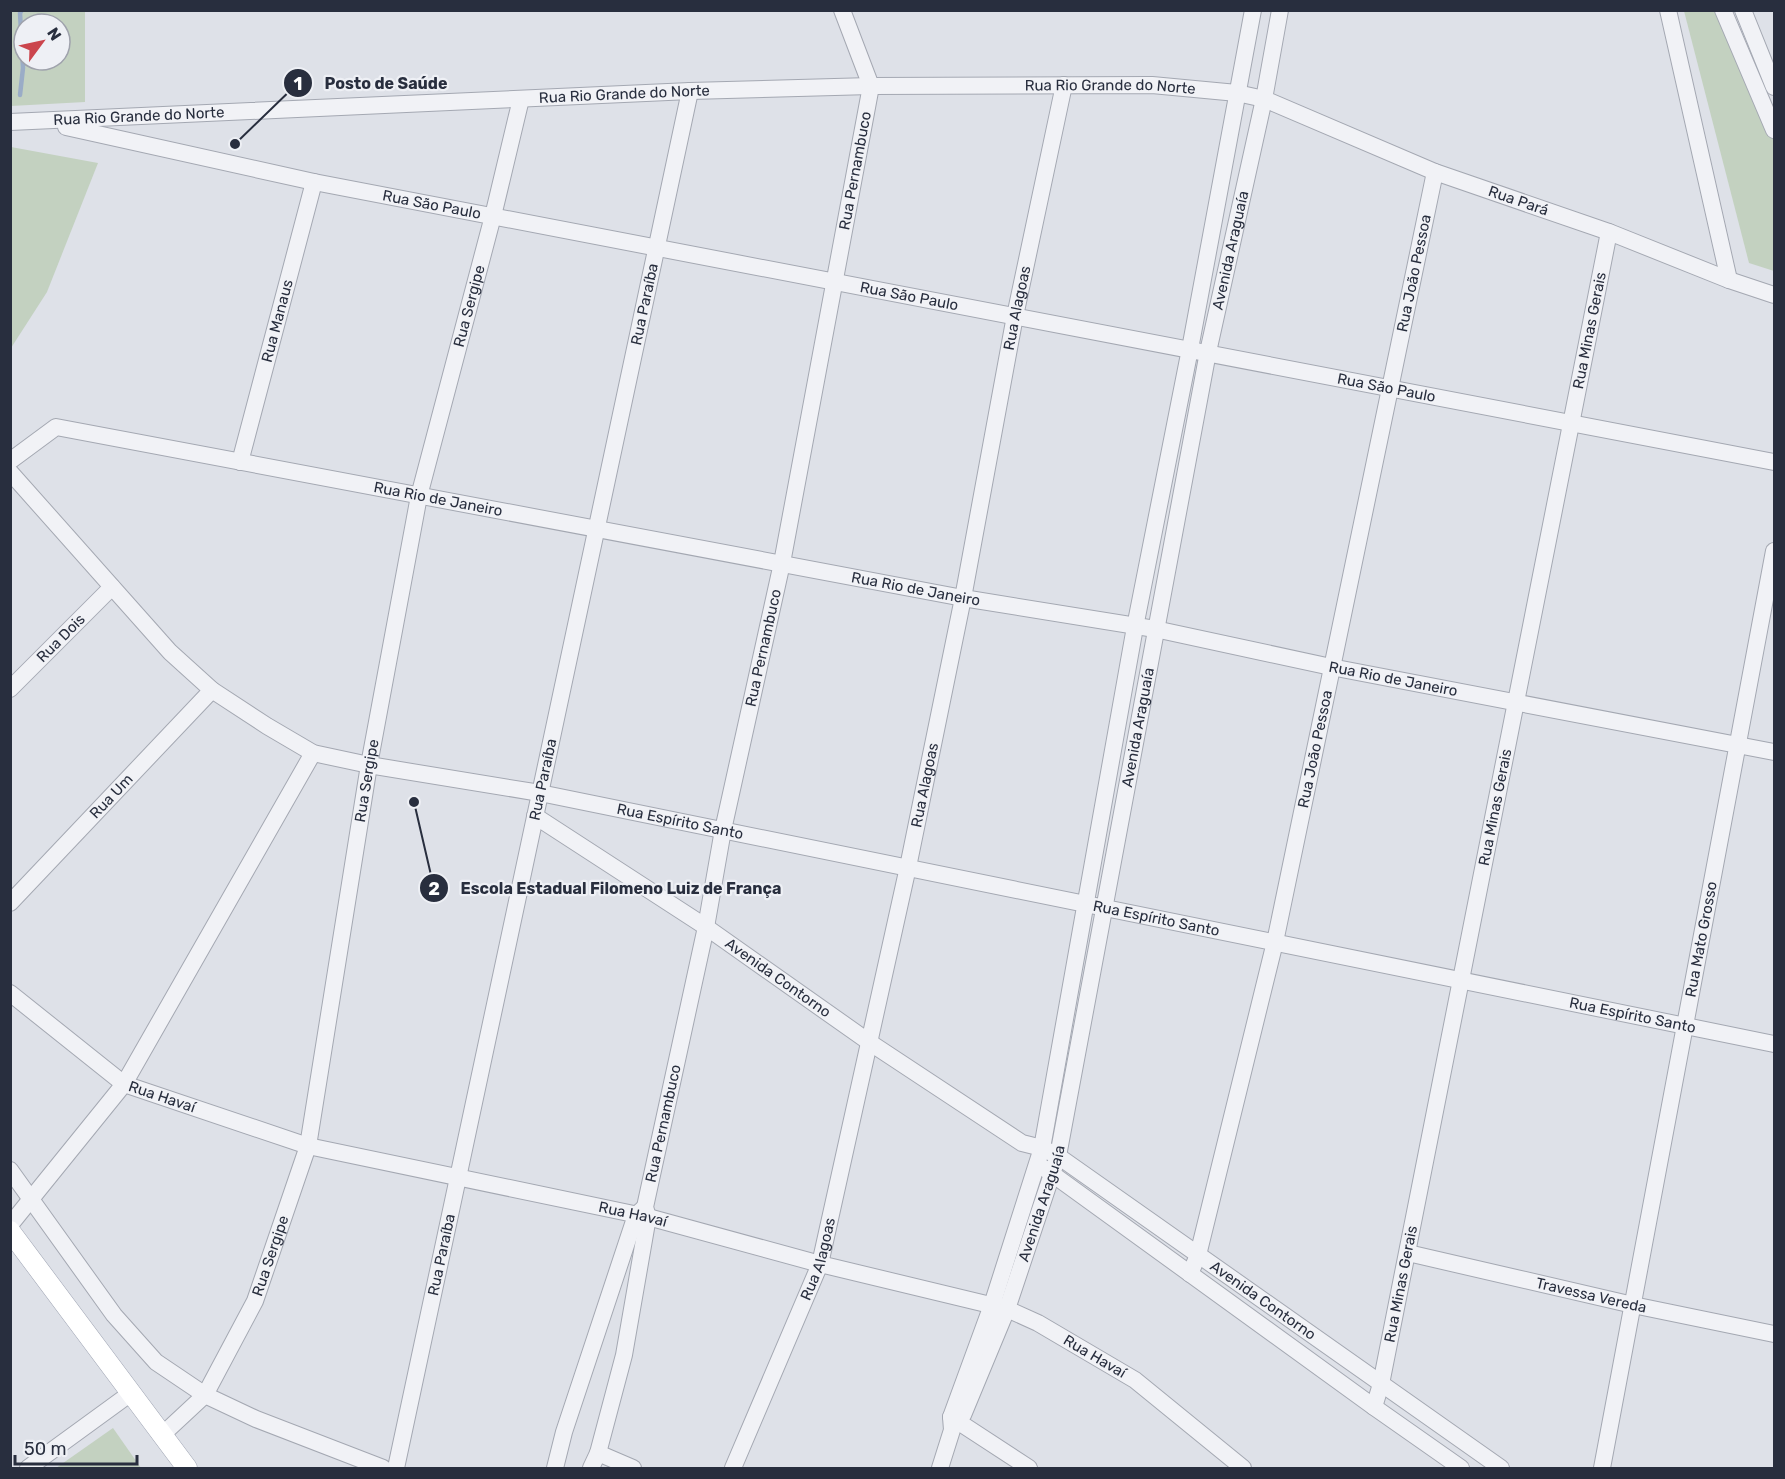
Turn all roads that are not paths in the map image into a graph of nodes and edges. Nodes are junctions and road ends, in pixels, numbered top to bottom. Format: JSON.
{"nodes":[{"id":1,"x":842,"y":10,"type":"edge"},
{"id":2,"x":1253,"y":10,"type":"edge"},
{"id":3,"x":1280,"y":10,"type":"edge"},
{"id":4,"x":1668,"y":10,"type":"edge"},
{"id":5,"x":1723,"y":10,"type":"edge"},
{"id":6,"x":1743,"y":10,"type":"edge"},
{"id":7,"x":1064,"y":85,"type":"junction"},
{"id":8,"x":871,"y":86,"type":"junction"},
{"id":9,"x":1774,"y":87,"type":"edge"},
{"id":10,"x":690,"y":91,"type":"junction"},
{"id":11,"x":1237,"y":93,"type":"junction"},
{"id":12,"x":521,"y":99,"type":"junction"},
{"id":13,"x":1264,"y":99,"type":"junction"},
{"id":14,"x":10,"y":122,"type":"edge"},
{"id":15,"x":45,"y":122,"type":"junction"},
{"id":16,"x":1774,"y":130,"type":"edge"},
{"id":17,"x":1435,"y":172,"type":"junction"},
{"id":18,"x":314,"y":182,"type":"junction"},
{"id":19,"x":493,"y":216,"type":"junction"},
{"id":20,"x":1609,"y":231,"type":"junction"},
{"id":21,"x":656,"y":247,"type":"junction"},
{"id":22,"x":1730,"y":280,"type":"junction"},
{"id":23,"x":836,"y":282,"type":"junction"},
{"id":24,"x":1200,"y":295,"type":"junction"},
{"id":25,"x":1774,"y":295,"type":"edge"},
{"id":26,"x":1220,"y":299,"type":"junction"},
{"id":27,"x":1015,"y":316,"type":"junction"},
{"id":28,"x":1190,"y":349,"type":"junction"},
{"id":29,"x":1208,"y":352,"type":"junction"},
{"id":30,"x":1390,"y":388,"type":"junction"},
{"id":31,"x":1571,"y":423,"type":"junction"},
{"id":32,"x":10,"y":460,"type":"edge"},
{"id":33,"x":240,"y":462,"type":"junction"},
{"id":34,"x":1774,"y":462,"type":"edge"},
{"id":35,"x":10,"y":472,"type":"edge"},
{"id":36,"x":420,"y":496,"type":"junction"},
{"id":37,"x":596,"y":528,"type":"junction"},
{"id":38,"x":1774,"y":551,"type":"edge"},
{"id":39,"x":782,"y":564,"type":"junction"},
{"id":40,"x":112,"y":587,"type":"junction"},
{"id":41,"x":963,"y":598,"type":"junction"},
{"id":42,"x":1136,"y":627,"type":"junction"},
{"id":43,"x":1155,"y":629,"type":"junction"},
{"id":44,"x":1331,"y":667,"type":"junction"},
{"id":45,"x":10,"y":689,"type":"edge"},
{"id":46,"x":212,"y":690,"type":"junction"},
{"id":47,"x":1516,"y":703,"type":"junction"},
{"id":48,"x":1739,"y":745,"type":"junction"},
{"id":49,"x":1774,"y":752,"type":"edge"},
{"id":50,"x":313,"y":753,"type":"junction"},
{"id":51,"x":369,"y":765,"type":"junction"},
{"id":52,"x":540,"y":792,"type":"junction"},
{"id":53,"x":535,"y":816,"type":"junction"},
{"id":54,"x":723,"y":830,"type":"junction"},
{"id":55,"x":908,"y":867,"type":"junction"},
{"id":56,"x":10,"y":903,"type":"edge"},
{"id":57,"x":1086,"y":904,"type":"junction"},
{"id":58,"x":1105,"y":908,"type":"junction"},
{"id":59,"x":706,"y":927,"type":"junction"},
{"id":60,"x":1275,"y":942,"type":"junction"},
{"id":61,"x":1461,"y":980,"type":"junction"},
{"id":62,"x":10,"y":993,"type":"edge"},
{"id":63,"x":1686,"y":1026,"type":"junction"},
{"id":64,"x":869,"y":1042,"type":"junction"},
{"id":65,"x":1774,"y":1044,"type":"edge"},
{"id":66,"x":124,"y":1084,"type":"junction"},
{"id":67,"x":308,"y":1146,"type":"junction"},
{"id":68,"x":1039,"y":1155,"type":"junction"},
{"id":69,"x":1058,"y":1155,"type":"junction"},
{"id":70,"x":10,"y":1170,"type":"edge"},
{"id":71,"x":1053,"y":1173,"type":"junction"},
{"id":72,"x":458,"y":1178,"type":"junction"},
{"id":73,"x":32,"y":1200,"type":"junction"},
{"id":74,"x":643,"y":1213,"type":"junction"},
{"id":75,"x":10,"y":1225,"type":"edge"},
{"id":76,"x":10,"y":1231,"type":"edge"},
{"id":77,"x":1408,"y":1253,"type":"junction"},
{"id":78,"x":1198,"y":1254,"type":"junction"},
{"id":79,"x":820,"y":1264,"type":"junction"},
{"id":80,"x":1190,"y":1274,"type":"junction"},
{"id":81,"x":1633,"y":1305,"type":"junction"},
{"id":82,"x":999,"y":1307,"type":"junction"},
{"id":83,"x":1774,"y":1334,"type":"edge"},
{"id":84,"x":1382,"y":1384,"type":"junction"},
{"id":85,"x":131,"y":1393,"type":"junction"},
{"id":86,"x":205,"y":1395,"type":"junction"},
{"id":87,"x":1374,"y":1407,"type":"junction"},
{"id":88,"x":954,"y":1423,"type":"junction"},
{"id":89,"x":162,"y":1435,"type":"junction"},
{"id":90,"x":598,"y":1453,"type":"junction"},
{"id":91,"x":28,"y":1468,"type":"edge"},
{"id":92,"x":187,"y":1468,"type":"edge"},
{"id":93,"x":383,"y":1468,"type":"edge"},
{"id":94,"x":396,"y":1468,"type":"edge"},
{"id":95,"x":555,"y":1468,"type":"edge"},
{"id":96,"x":591,"y":1468,"type":"edge"},
{"id":97,"x":633,"y":1468,"type":"edge"},
{"id":98,"x":733,"y":1468,"type":"edge"},
{"id":99,"x":940,"y":1468,"type":"edge"},
{"id":100,"x":1029,"y":1468,"type":"edge"},
{"id":101,"x":1243,"y":1468,"type":"edge"},
{"id":102,"x":1461,"y":1468,"type":"edge"},
{"id":103,"x":1501,"y":1468,"type":"edge"},
{"id":104,"x":1602,"y":1468,"type":"edge"}],
"edges":[{"from":1,"to":8,"type":"street"},
{"from":2,"to":11,"type":"street","name":"Avenida Araguaía"},
{"from":3,"to":13,"type":"street","name":"Avenida Araguaía"},
{"from":4,"to":22,"type":"street"},
{"from":5,"to":16,"type":"street"},
{"from":6,"to":9,"type":"street"},
{"from":7,"to":8,"type":"street","name":"Rua Rio Grande do Norte"},
{"from":7,"to":11,"type":"street","name":"Rua Rio Grande do Norte"},
{"from":7,"to":27,"type":"street","name":"Rua Alagoas"},
{"from":8,"to":10,"type":"street","name":"Rua Rio Grande do Norte"},
{"from":8,"to":23,"type":"street","name":"Rua Pernambuco"},
{"from":10,"to":12,"type":"street","name":"Rua Rio Grande do Norte"},
{"from":10,"to":21,"type":"street","name":"Rua Paraíba"},
{"from":11,"to":13,"type":"street","name":"Rua Rio Grande do Norte"},
{"from":11,"to":24,"type":"street","name":"Avenida Araguaía"},
{"from":12,"to":15,"type":"street","name":"Rua Rio Grande do Norte"},
{"from":12,"to":19,"type":"street","name":"Rua Sergipe"},
{"from":13,"to":17,"type":"street","name":"Rua Pará"},
{"from":13,"to":26,"type":"street","name":"Avenida Araguaía"},
{"from":14,"to":15,"type":"street","name":"Rua Rio Grande do Norte"},
{"from":15,"to":18,"type":"street","name":"Rua São Paulo"},
{"from":17,"to":20,"type":"street","name":"Rua Pará"},
{"from":17,"to":30,"type":"street","name":"Rua João Pessoa"},
{"from":18,"to":19,"type":"street","name":"Rua São Paulo"},
{"from":18,"to":33,"type":"street","name":"Rua Manaus"},
{"from":19,"to":21,"type":"street","name":"Rua São Paulo"},
{"from":19,"to":36,"type":"street","name":"Rua Sergipe"},
{"from":20,"to":22,"type":"street","name":"Rua Pará"},
{"from":20,"to":31,"type":"street","name":"Rua Minas Gerais"},
{"from":21,"to":23,"type":"street","name":"Rua São Paulo"},
{"from":21,"to":37,"type":"street","name":"Rua Paraíba"},
{"from":22,"to":25,"type":"street","name":"Rua Pará"},
{"from":23,"to":27,"type":"street","name":"Rua São Paulo"},
{"from":23,"to":39,"type":"street","name":"Rua Pernambuco"},
{"from":24,"to":26,"type":"street"},
{"from":24,"to":28,"type":"street","name":"Avenida Araguaía"},
{"from":26,"to":29,"type":"street","name":"Avenida Araguaía"},
{"from":27,"to":28,"type":"street","name":"Rua São Paulo"},
{"from":27,"to":41,"type":"street","name":"Rua Alagoas"},
{"from":28,"to":29,"type":"street","name":"Rua São Paulo"},
{"from":28,"to":42,"type":"street","name":"Avenida Araguaía"},
{"from":29,"to":30,"type":"street","name":"Rua São Paulo"},
{"from":29,"to":43,"type":"street","name":"Avenida Araguaía"},
{"from":30,"to":31,"type":"street","name":"Rua São Paulo"},
{"from":30,"to":44,"type":"street","name":"Rua João Pessoa"},
{"from":31,"to":34,"type":"street","name":"Rua São Paulo"},
{"from":31,"to":47,"type":"street","name":"Rua Minas Gerais"},
{"from":32,"to":33,"type":"street","name":"Rua Rio de Janeiro"},
{"from":33,"to":36,"type":"street","name":"Rua Rio de Janeiro"},
{"from":35,"to":40,"type":"street","name":"Rua Espírito Santo"},
{"from":36,"to":37,"type":"street","name":"Rua Rio de Janeiro"},
{"from":36,"to":51,"type":"street","name":"Rua Sergipe"},
{"from":37,"to":39,"type":"street","name":"Rua Rio de Janeiro"},
{"from":37,"to":52,"type":"street","name":"Rua Paraíba"},
{"from":38,"to":48,"type":"street","name":"Rua Mato Grosso"},
{"from":39,"to":41,"type":"street","name":"Rua Rio de Janeiro"},
{"from":39,"to":54,"type":"street","name":"Rua Pernambuco"},
{"from":40,"to":45,"type":"street","name":"Rua Dois"},
{"from":40,"to":46,"type":"street","name":"Rua Espírito Santo"},
{"from":41,"to":42,"type":"street","name":"Rua Rio de Janeiro"},
{"from":41,"to":55,"type":"street","name":"Rua Alagoas"},
{"from":42,"to":43,"type":"street","name":"Rua Rio de Janeiro"},
{"from":42,"to":57,"type":"street","name":"Avenida Araguaía"},
{"from":43,"to":44,"type":"street","name":"Rua Rio de Janeiro"},
{"from":43,"to":58,"type":"street","name":"Avenida Araguaía"},
{"from":44,"to":47,"type":"street","name":"Rua Rio de Janeiro"},
{"from":44,"to":60,"type":"street","name":"Rua João Pessoa"},
{"from":46,"to":50,"type":"street","name":"Rua Espírito Santo"},
{"from":46,"to":56,"type":"street","name":"Rua Um"},
{"from":47,"to":48,"type":"street","name":"Rua Rio de Janeiro"},
{"from":47,"to":61,"type":"street","name":"Rua Minas Gerais"},
{"from":48,"to":49,"type":"street","name":"Rua Rio de Janeiro"},
{"from":48,"to":63,"type":"street","name":"Rua Mato Grosso"},
{"from":50,"to":51,"type":"street","name":"Rua Espírito Santo"},
{"from":50,"to":66,"type":"street"},
{"from":51,"to":52,"type":"street","name":"Rua Espírito Santo"},
{"from":51,"to":67,"type":"street","name":"Rua Sergipe"},
{"from":52,"to":53,"type":"street","name":"Rua Paraíba"},
{"from":52,"to":54,"type":"street","name":"Rua Espírito Santo"},
{"from":53,"to":59,"type":"street","name":"Avenida Contorno"},
{"from":53,"to":72,"type":"street","name":"Rua Paraíba"},
{"from":54,"to":55,"type":"street","name":"Rua Espírito Santo"},
{"from":54,"to":59,"type":"street","name":"Rua Pernambuco"},
{"from":55,"to":57,"type":"street","name":"Rua Espírito Santo"},
{"from":55,"to":64,"type":"street","name":"Rua Alagoas"},
{"from":57,"to":58,"type":"street","name":"Rua Espírito Santo"},
{"from":57,"to":68,"type":"street","name":"Avenida Araguaía"},
{"from":58,"to":60,"type":"street","name":"Rua Espírito Santo"},
{"from":58,"to":69,"type":"street","name":"Avenida Araguaía"},
{"from":59,"to":64,"type":"street","name":"Avenida Contorno"},
{"from":59,"to":74,"type":"street","name":"Rua Pernambuco"},
{"from":60,"to":61,"type":"street","name":"Rua Espírito Santo"},
{"from":60,"to":78,"type":"street","name":"Rua João Pessoa"},
{"from":61,"to":63,"type":"street","name":"Rua Espírito Santo"},
{"from":61,"to":77,"type":"street","name":"Rua Minas Gerais"},
{"from":62,"to":66,"type":"street","name":"Rua Havaí"},
{"from":63,"to":65,"type":"street","name":"Rua Espírito Santo"},
{"from":63,"to":81,"type":"street","name":"Rua Mato Grosso"},
{"from":64,"to":68,"type":"street","name":"Avenida Contorno"},
{"from":64,"to":79,"type":"street","name":"Rua Alagoas"},
{"from":66,"to":67,"type":"street","name":"Rua Havaí"},
{"from":66,"to":73,"type":"street"},
{"from":67,"to":72,"type":"street","name":"Rua Havaí"},
{"from":67,"to":86,"type":"street","name":"Rua Sergipe"},
{"from":68,"to":69,"type":"street","name":"Avenida Contorno"},
{"from":68,"to":71,"type":"street","name":"Avenida Contorno"},
{"from":68,"to":82,"type":"street","name":"Avenida Araguaía"},
{"from":69,"to":71,"type":"street","name":"Avenida Araguaía"},
{"from":69,"to":78,"type":"street","name":"Avenida Contorno"},
{"from":70,"to":73,"type":"street"},
{"from":71,"to":80,"type":"street","name":"Avenida Contorno"},
{"from":71,"to":82,"type":"street","name":"Avenida Araguaía"},
{"from":72,"to":74,"type":"street","name":"Rua Havaí"},
{"from":72,"to":94,"type":"street","name":"Rua Paraíba"},
{"from":73,"to":75,"type":"street"},
{"from":73,"to":86,"type":"street"},
{"from":74,"to":79,"type":"street","name":"Rua Havaí"},
{"from":74,"to":90,"type":"street","name":"Rua Pernambuco"},
{"from":74,"to":95,"type":"street","name":"Rua Pernambuco"},
{"from":76,"to":85,"type":"main road"},
{"from":77,"to":81,"type":"street","name":"Travessa Vereda"},
{"from":77,"to":84,"type":"street","name":"Rua Minas Gerais"},
{"from":78,"to":80,"type":"street","name":"Rua João Pessoa"},
{"from":78,"to":84,"type":"street","name":"Avenida Contorno"},
{"from":79,"to":82,"type":"street","name":"Rua Havaí"},
{"from":79,"to":98,"type":"street","name":"Rua Alagoas"},
{"from":80,"to":87,"type":"street","name":"Avenida Contorno"},
{"from":81,"to":83,"type":"street","name":"Travessa Vereda"},
{"from":81,"to":104,"type":"street","name":"Rua Mato Grosso"},
{"from":82,"to":88,"type":"street","name":"Avenida Araguaía"},
{"from":82,"to":101,"type":"street","name":"Rua Havaí"},
{"from":84,"to":87,"type":"street","name":"Rua Minas Gerais"},
{"from":84,"to":103,"type":"street","name":"Avenida Contorno"},
{"from":85,"to":89,"type":"main road"},
{"from":85,"to":91,"type":"street"},
{"from":86,"to":89,"type":"street","name":"Rua Sergipe"},
{"from":86,"to":93,"type":"street"},
{"from":87,"to":102,"type":"street","name":"Avenida Contorno"},
{"from":88,"to":99,"type":"street","name":"Avenida Araguaía"},
{"from":88,"to":100,"type":"street"},
{"from":89,"to":92,"type":"main road"},
{"from":90,"to":96,"type":"street","name":"Rua Pernambuco"},
{"from":90,"to":97,"type":"street"}]}
